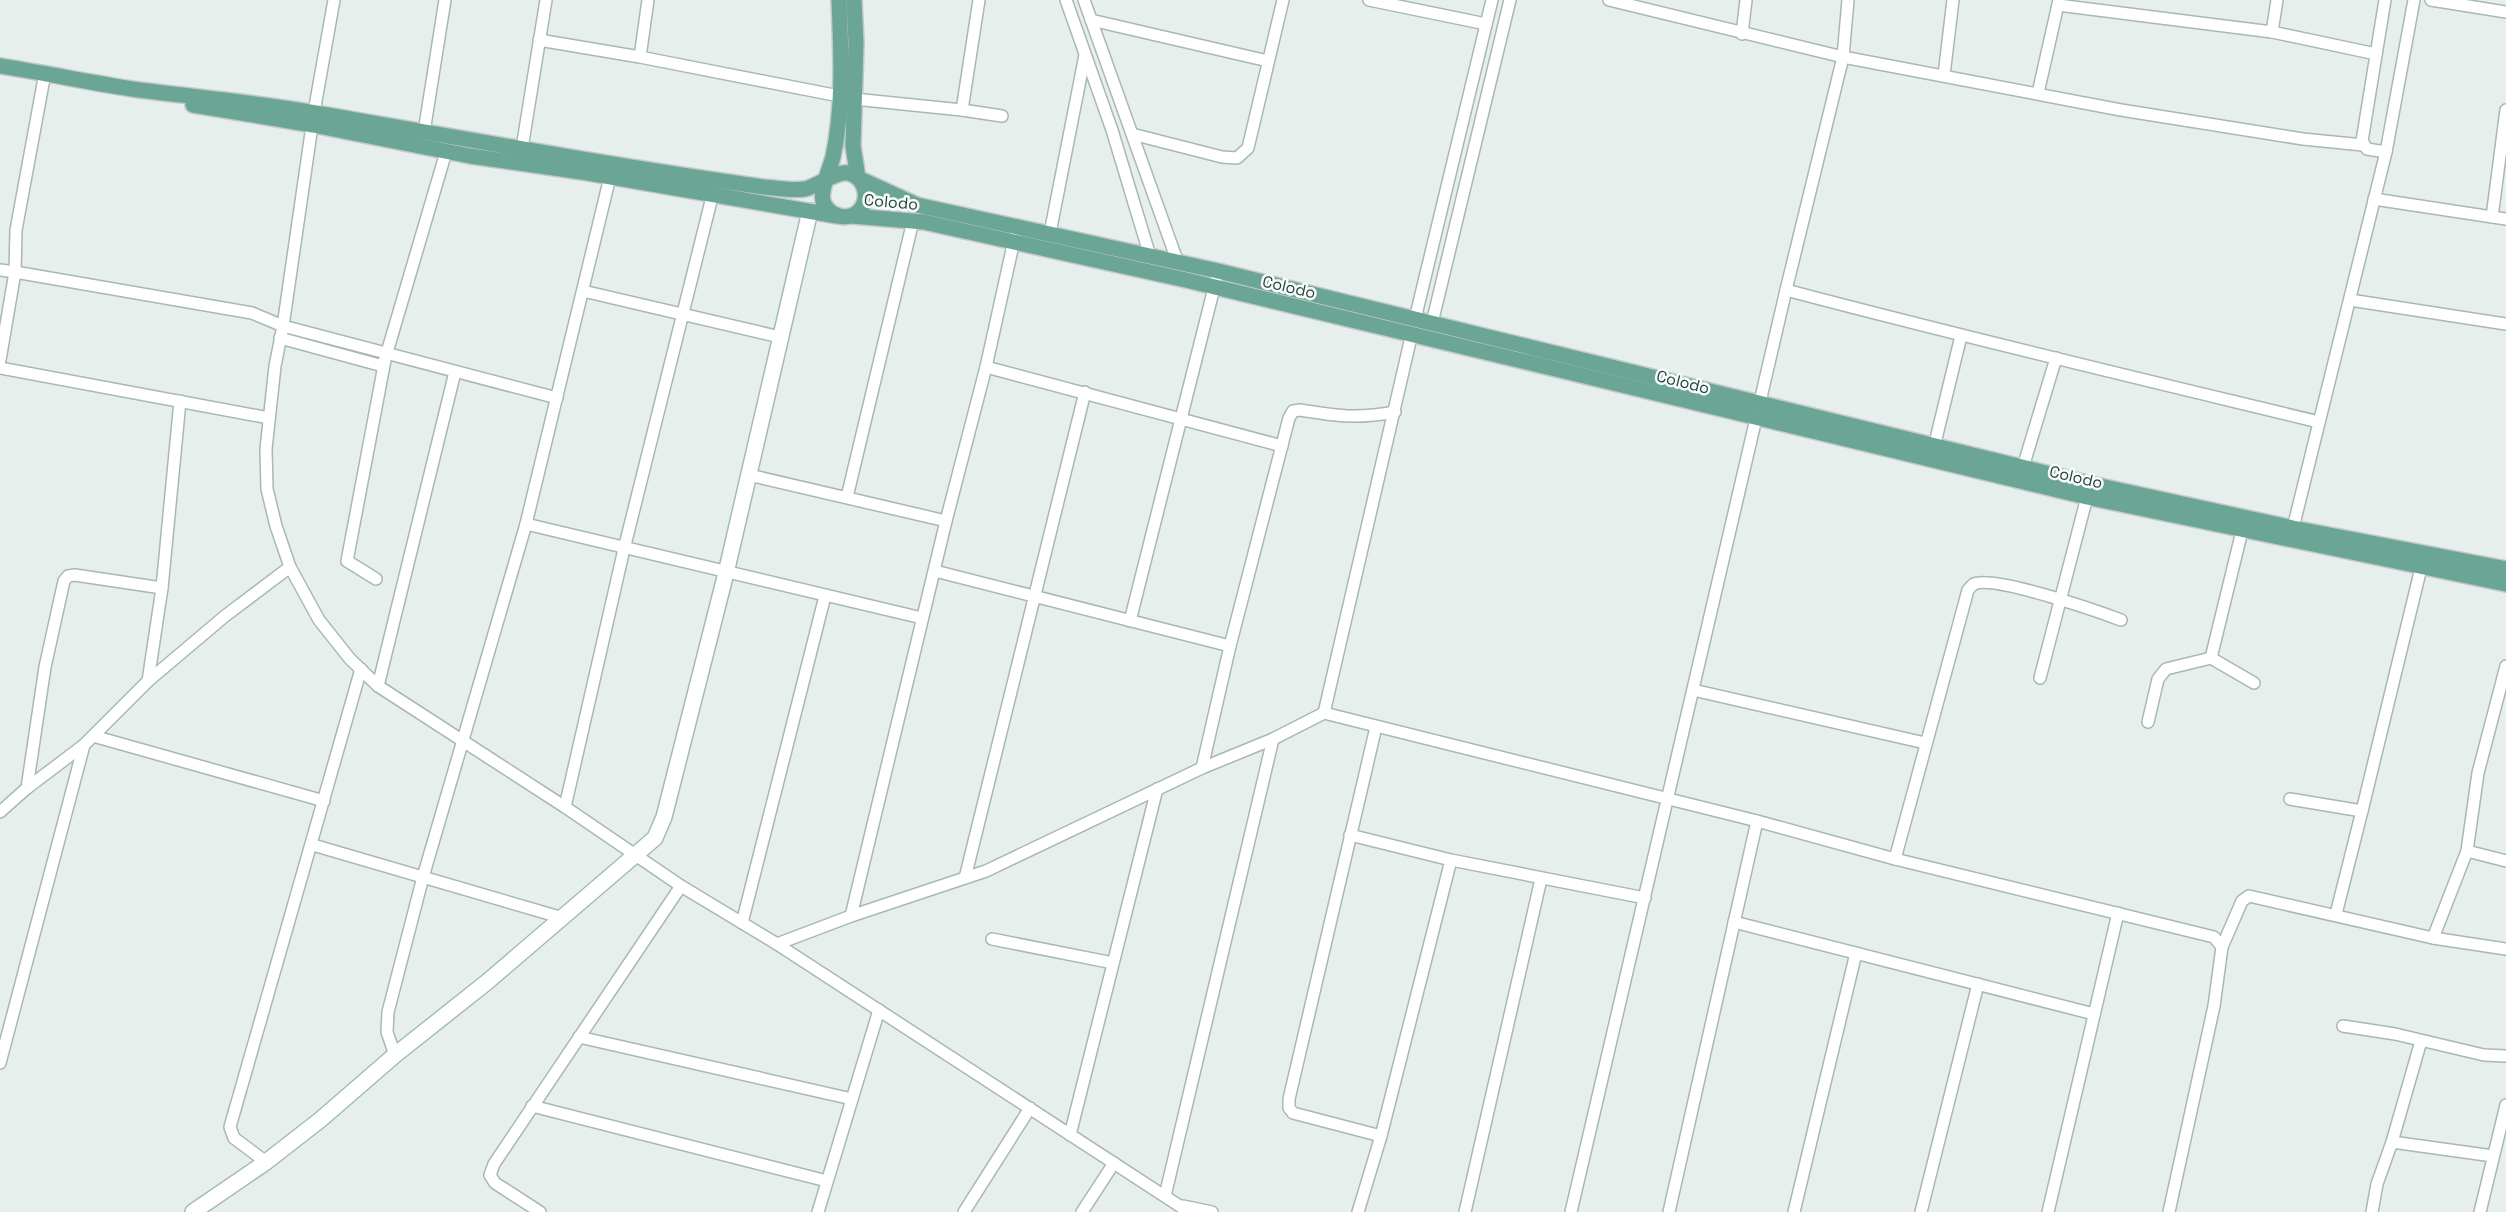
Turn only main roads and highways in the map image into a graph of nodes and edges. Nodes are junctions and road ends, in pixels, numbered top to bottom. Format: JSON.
{"nodes":[{"id":1,"x":838,"y":0,"type":"edge"},
{"id":2,"x":854,"y":0,"type":"edge"},
{"id":3,"x":0,"y":66,"type":"edge"},
{"id":4,"x":313,"y":119,"type":"junction"},
{"id":5,"x":858,"y":178,"type":"junction"},
{"id":6,"x":827,"y":181,"type":"junction"},
{"id":7,"x":810,"y":211,"type":"junction"},
{"id":8,"x":846,"y":216,"type":"junction"},
{"id":9,"x":1413,"y":326,"type":"junction"},
{"id":10,"x":1758,"y":412,"type":"junction"},
{"id":11,"x":2506,"y":569,"type":"edge"},
{"id":12,"x":2506,"y":584,"type":"edge"},
{"id":13,"x":193,"y":1212,"type":"edge"}],
"edges":[{"from":1,"to":6,"type":"main road"},
{"from":2,"to":5,"type":"main road"},
{"from":3,"to":4,"type":"main road"},
{"from":4,"to":6,"type":"main road"},
{"from":4,"to":7,"type":"main road","name":"Colodo"},
{"from":5,"to":6,"type":"main road"},
{"from":5,"to":8,"type":"main road"},
{"from":5,"to":9,"type":"main road","name":"Colodo"},
{"from":6,"to":8,"type":"main road"},
{"from":7,"to":8,"type":"main road","name":"Colodo"},
{"from":7,"to":13,"type":"main road"},
{"from":8,"to":9,"type":"main road","name":"Colodo"},
{"from":9,"to":10,"type":"main road","name":"Colodo"},
{"from":9,"to":10,"type":"main road","name":"Colodo"},
{"from":10,"to":11,"type":"main road","name":"Colodo"},
{"from":10,"to":12,"type":"main road","name":"Colodo"}]}
